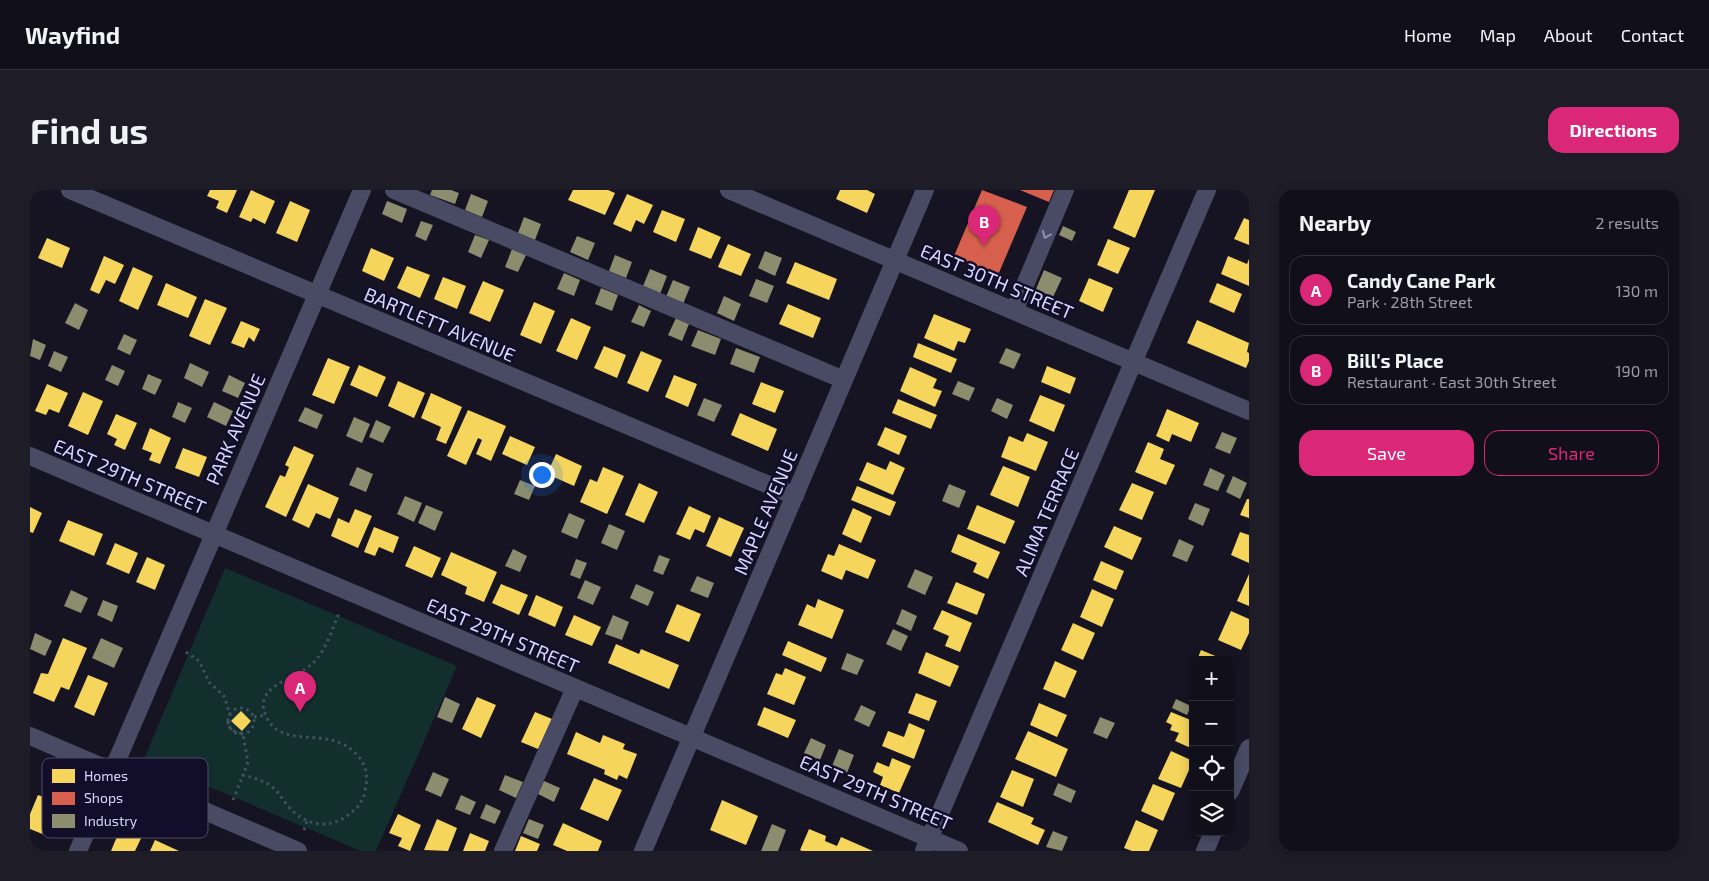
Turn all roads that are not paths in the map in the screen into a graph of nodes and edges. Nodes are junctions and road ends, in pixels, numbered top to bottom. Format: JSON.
{"nodes":[{"id":1,"x":70,"y":190,"type":"edge"},
{"id":2,"x":362,"y":190,"type":"edge"},
{"id":3,"x":394,"y":190,"type":"edge"},
{"id":4,"x":729,"y":190,"type":"edge"},
{"id":5,"x":926,"y":190,"type":"edge"},
{"id":6,"x":1065,"y":190,"type":"edge"},
{"id":7,"x":1207,"y":190,"type":"edge"},
{"id":8,"x":895,"y":261,"type":"junction"},
{"id":9,"x":317,"y":295,"type":"junction"},
{"id":10,"x":1014,"y":311,"type":"junction"},
{"id":11,"x":1133,"y":362,"type":"junction"},
{"id":12,"x":844,"y":380,"type":"junction"},
{"id":13,"x":1249,"y":411,"type":"edge"},
{"id":14,"x":30,"y":456,"type":"edge"},
{"id":15,"x":794,"y":496,"type":"junction"},
{"id":16,"x":213,"y":535,"type":"junction"},
{"id":17,"x":575,"y":688,"type":"junction"},
{"id":18,"x":30,"y":736,"type":"edge"},
{"id":19,"x":691,"y":738,"type":"junction"},
{"id":20,"x":1249,"y":748,"type":"edge"},
{"id":21,"x":82,"y":758,"type":"edge"},
{"id":22,"x":118,"y":758,"type":"edge"},
{"id":23,"x":1230,"y":791,"type":"edge"},
{"id":24,"x":208,"y":812,"type":"edge"},
{"id":25,"x":1211,"y":836,"type":"edge"},
{"id":26,"x":84,"y":838,"type":"edge"},
{"id":27,"x":927,"y":845,"type":"edge"},
{"id":28,"x":78,"y":851,"type":"edge"},
{"id":29,"x":298,"y":851,"type":"edge"},
{"id":30,"x":503,"y":851,"type":"edge"},
{"id":31,"x":643,"y":851,"type":"edge"},
{"id":32,"x":959,"y":851,"type":"edge"},
{"id":33,"x":1205,"y":851,"type":"edge"}],
"edges":[{"from":1,"to":9,"type":"street","name":"BARTLETT AVENUE"},
{"from":2,"to":9,"type":"street","name":"PARK AVENUE"},
{"from":3,"to":12,"type":"street"},
{"from":4,"to":8,"type":"street","name":"EAST 30TH STREET"},
{"from":5,"to":8,"type":"street","name":"MAPLE AVENUE"},
{"from":6,"to":10,"type":"street","one_way":true},
{"from":7,"to":11,"type":"street","name":"ALIMA TERRACE"},
{"from":8,"to":10,"type":"street","name":"EAST 30TH STREET"},
{"from":8,"to":12,"type":"street","name":"MAPLE AVENUE"},
{"from":9,"to":15,"type":"street","name":"BARTLETT AVENUE"},
{"from":9,"to":16,"type":"street","name":"PARK AVENUE"},
{"from":10,"to":11,"type":"street","name":"EAST 30TH STREET"},
{"from":11,"to":13,"type":"street","name":"EAST 30TH STREET"},
{"from":11,"to":27,"type":"street","name":"ALIMA TERRACE"},
{"from":12,"to":15,"type":"street","name":"MAPLE AVENUE"},
{"from":14,"to":16,"type":"street","name":"EAST 29TH STREET"},
{"from":15,"to":19,"type":"street","name":"MAPLE AVENUE"},
{"from":16,"to":17,"type":"street","name":"EAST 29TH STREET"},
{"from":16,"to":22,"type":"street","name":"PARK AVENUE"},
{"from":17,"to":19,"type":"street","name":"EAST 29TH STREET"},
{"from":17,"to":30,"type":"street"},
{"from":18,"to":21,"type":"street"},
{"from":19,"to":27,"type":"street","name":"EAST 29TH STREET"},
{"from":19,"to":31,"type":"street","name":"MAPLE AVENUE"},
{"from":20,"to":23,"type":"street"},
{"from":24,"to":29,"type":"street"},
{"from":25,"to":33,"type":"street"},
{"from":26,"to":28,"type":"street","name":"PARK AVENUE"},
{"from":27,"to":32,"type":"street","name":"EAST 29TH STREET"}]}
